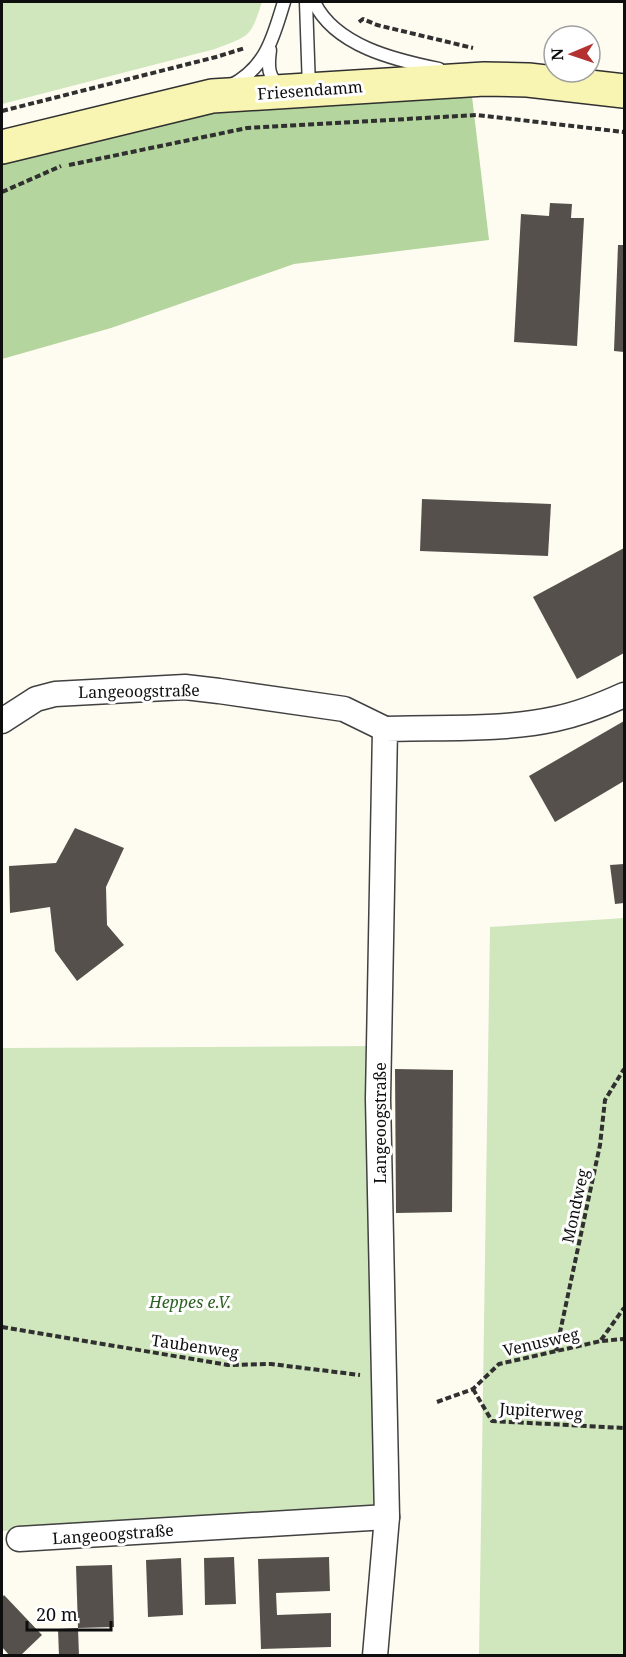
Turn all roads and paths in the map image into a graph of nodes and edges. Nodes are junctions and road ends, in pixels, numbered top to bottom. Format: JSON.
{"nodes":[{"id":1,"x":284,"y":2,"type":"edge"},
{"id":2,"x":306,"y":2,"type":"edge"},
{"id":3,"x":314,"y":2,"type":"edge"},
{"id":4,"x":270,"y":46,"type":"junction"},
{"id":5,"x":484,"y":79,"type":"junction"},
{"id":6,"x":300,"y":90,"type":"junction"},
{"id":7,"x":624,"y":92,"type":"edge"},
{"id":8,"x":212,"y":96,"type":"junction"},
{"id":9,"x":2,"y":111,"type":"edge"},
{"id":10,"x":624,"y":132,"type":"edge"},
{"id":11,"x":2,"y":147,"type":"edge"},
{"id":12,"x":2,"y":192,"type":"edge"},
{"id":13,"x":624,"y":695,"type":"edge"},
{"id":14,"x":2,"y":721,"type":"edge"},
{"id":15,"x":386,"y":729,"type":"junction"},
{"id":16,"x":624,"y":1069,"type":"edge"},
{"id":17,"x":624,"y":1308,"type":"edge"},
{"id":18,"x":2,"y":1328,"type":"edge"},
{"id":19,"x":624,"y":1338,"type":"edge"},
{"id":20,"x":601,"y":1341,"type":"junction"},
{"id":21,"x":556,"y":1351,"type":"junction"},
{"id":22,"x":384,"y":1386,"type":"junction"},
{"id":23,"x":474,"y":1389,"type":"junction"},
{"id":24,"x":438,"y":1402,"type":"dead end"},
{"id":25,"x":624,"y":1428,"type":"edge"},
{"id":26,"x":387,"y":1517,"type":"junction"},
{"id":27,"x":19,"y":1539,"type":"dead end"},
{"id":28,"x":375,"y":1656,"type":"edge"}],
"edges":[{"from":1,"to":4,"type":"lane"},
{"from":2,"to":6,"type":"lane"},
{"from":3,"to":5,"type":"lane"},
{"from":4,"to":6,"type":"lane"},
{"from":4,"to":8,"type":"lane"},
{"from":4,"to":9,"type":"path"},
{"from":5,"to":6,"type":"main road","name":"Friesendamm"},
{"from":5,"to":7,"type":"main road","name":"Friesendamm"},
{"from":6,"to":8,"type":"main road","name":"Friesendamm"},
{"from":8,"to":11,"type":"main road","name":"Friesendamm"},
{"from":10,"to":12,"type":"path"},
{"from":13,"to":15,"type":"street","name":"Langeoogstraße"},
{"from":14,"to":15,"type":"street","name":"Langeoogstraße"},
{"from":15,"to":22,"type":"street","name":"Langeoogstraße"},
{"from":16,"to":21,"type":"path","name":"Mondweg"},
{"from":17,"to":20,"type":"path"},
{"from":18,"to":22,"type":"path","name":"Taubenweg"},
{"from":19,"to":20,"type":"path","name":"Venusweg"},
{"from":20,"to":21,"type":"path","name":"Venusweg"},
{"from":21,"to":23,"type":"path","name":"Venusweg"},
{"from":22,"to":26,"type":"street","name":"Langeoogstraße"},
{"from":23,"to":24,"type":"path"},
{"from":23,"to":25,"type":"path","name":"Jupiterweg"},
{"from":26,"to":27,"type":"street","name":"Langeoogstraße"},
{"from":26,"to":28,"type":"street","name":"Langeoogstraße"}]}
